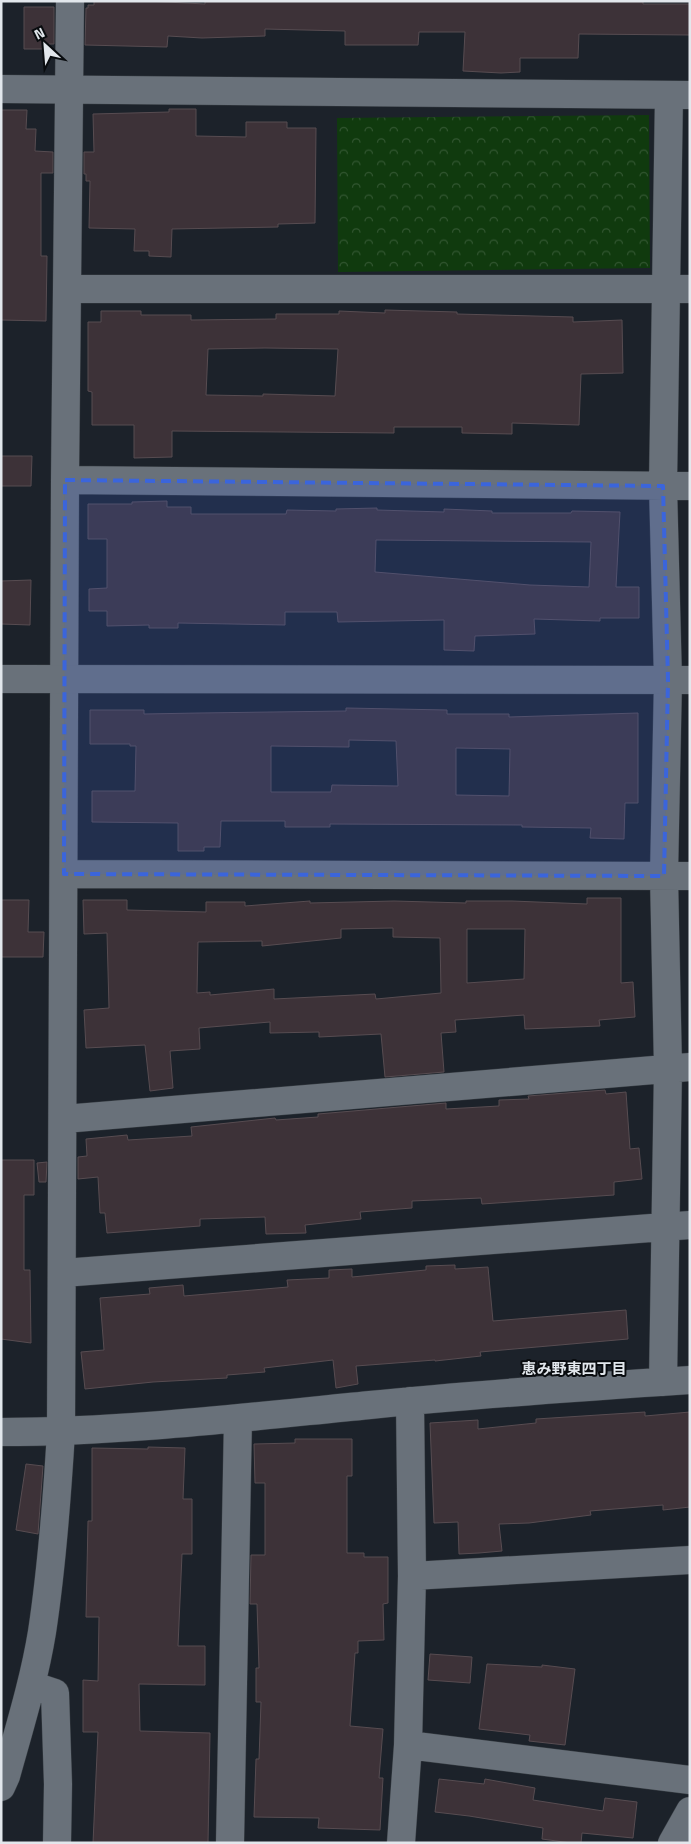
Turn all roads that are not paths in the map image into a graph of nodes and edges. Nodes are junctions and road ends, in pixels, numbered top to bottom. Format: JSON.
{"nodes":[{"id":1,"x":70,"y":1,"type":"edge"},
{"id":2,"x":1,"y":90,"type":"edge"},
{"id":3,"x":68,"y":90,"type":"junction"},
{"id":4,"x":679,"y":95,"type":"edge"},
{"id":5,"x":67,"y":289,"type":"junction"},
{"id":6,"x":678,"y":289,"type":"edge"},
{"id":7,"x":65,"y":480,"type":"junction"},
{"id":8,"x":663,"y":486,"type":"junction"},
{"id":9,"x":690,"y":486,"type":"edge"},
{"id":10,"x":1,"y":679,"type":"edge"},
{"id":11,"x":65,"y":679,"type":"junction"},
{"id":12,"x":679,"y":680,"type":"edge"},
{"id":13,"x":64,"y":874,"type":"junction"},
{"id":14,"x":677,"y":876,"type":"edge"},
{"id":15,"x":679,"y":1067,"type":"edge"},
{"id":16,"x":64,"y":1119,"type":"junction"},
{"id":17,"x":677,"y":1226,"type":"edge"},
{"id":18,"x":63,"y":1273,"type":"junction"},
{"id":19,"x":690,"y":1380,"type":"edge"},
{"id":20,"x":663,"y":1382,"type":"junction"},
{"id":21,"x":410,"y":1401,"type":"junction"},
{"id":22,"x":238,"y":1418,"type":"junction"},
{"id":23,"x":1,"y":1432,"type":"edge"},
{"id":24,"x":61,"y":1432,"type":"junction"},
{"id":25,"x":690,"y":1560,"type":"edge"},
{"id":26,"x":412,"y":1576,"type":"junction"},
{"id":27,"x":31,"y":1685,"type":"junction"},
{"id":28,"x":408,"y":1745,"type":"junction"},
{"id":29,"x":690,"y":1780,"type":"edge"},
{"id":30,"x":1,"y":1787,"type":"edge"},
{"id":31,"x":690,"y":1811,"type":"edge"},
{"id":32,"x":57,"y":1843,"type":"edge"},
{"id":33,"x":230,"y":1843,"type":"edge"},
{"id":34,"x":402,"y":1843,"type":"edge"},
{"id":35,"x":672,"y":1843,"type":"edge"}],
"edges":[{"from":1,"to":3,"type":"street"},
{"from":2,"to":3,"type":"street"},
{"from":3,"to":4,"type":"street"},
{"from":3,"to":5,"type":"street"},
{"from":4,"to":6,"type":"street"},
{"from":5,"to":6,"type":"street"},
{"from":5,"to":7,"type":"street"},
{"from":6,"to":8,"type":"street"},
{"from":7,"to":8,"type":"street"},
{"from":7,"to":11,"type":"street"},
{"from":8,"to":9,"type":"street"},
{"from":8,"to":12,"type":"street"},
{"from":10,"to":11,"type":"street"},
{"from":11,"to":12,"type":"street"},
{"from":11,"to":13,"type":"street"},
{"from":12,"to":14,"type":"street"},
{"from":13,"to":14,"type":"street"},
{"from":13,"to":16,"type":"street"},
{"from":14,"to":15,"type":"street"},
{"from":15,"to":16,"type":"street"},
{"from":15,"to":17,"type":"street"},
{"from":16,"to":18,"type":"street"},
{"from":17,"to":18,"type":"street"},
{"from":17,"to":20,"type":"street"},
{"from":18,"to":24,"type":"street"},
{"from":19,"to":20,"type":"street"},
{"from":20,"to":21,"type":"street"},
{"from":21,"to":22,"type":"street"},
{"from":21,"to":26,"type":"street"},
{"from":22,"to":24,"type":"street"},
{"from":22,"to":33,"type":"street"},
{"from":23,"to":24,"type":"street"},
{"from":24,"to":27,"type":"street"},
{"from":25,"to":26,"type":"street"},
{"from":26,"to":28,"type":"street"},
{"from":27,"to":30,"type":"street"},
{"from":27,"to":32,"type":"street"},
{"from":28,"to":29,"type":"street"},
{"from":28,"to":34,"type":"street"},
{"from":31,"to":35,"type":"street"}]}
